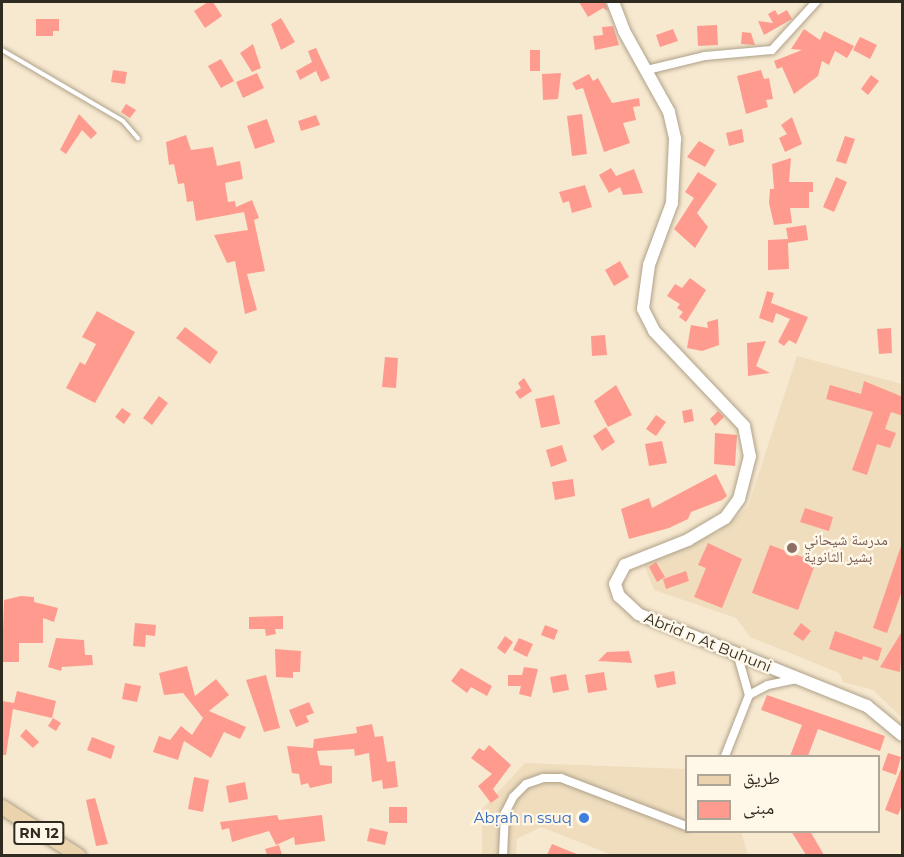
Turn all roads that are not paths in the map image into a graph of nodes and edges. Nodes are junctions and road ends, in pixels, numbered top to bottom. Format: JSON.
{"nodes":[{"id":1,"x":613,"y":2,"type":"edge"},
{"id":2,"x":816,"y":2,"type":"edge"},
{"id":3,"x":2,"y":50,"type":"edge"},
{"id":4,"x":647,"y":70,"type":"junction"},
{"id":5,"x":138,"y":138,"type":"dead end"},
{"id":6,"x":737,"y":653,"type":"junction"},
{"id":7,"x":800,"y":678,"type":"junction"},
{"id":8,"x":749,"y":695,"type":"junction"},
{"id":9,"x":901,"y":732,"type":"edge"},
{"id":10,"x":725,"y":755,"type":"edge"},
{"id":11,"x":2,"y":807,"type":"edge"},
{"id":12,"x":685,"y":825,"type":"edge"},
{"id":13,"x":79,"y":855,"type":"edge"},
{"id":14,"x":503,"y":855,"type":"edge"}],
"edges":[{"from":1,"to":4,"type":"street","name":"Abrid n At Buhuni"},
{"from":2,"to":4,"type":"street"},
{"from":3,"to":5,"type":"lane"},
{"from":4,"to":6,"type":"street","name":"Abrid n At Buhuni"},
{"from":6,"to":7,"type":"street","name":"Abrid n At Buhuni"},
{"from":6,"to":8,"type":"street"},
{"from":7,"to":8,"type":"street"},
{"from":7,"to":9,"type":"street","name":"Abrid n At Buhuni"},
{"from":8,"to":10,"type":"street"},
{"from":11,"to":13,"type":"main road","number":"RN 12"},
{"from":12,"to":14,"type":"street"}]}
